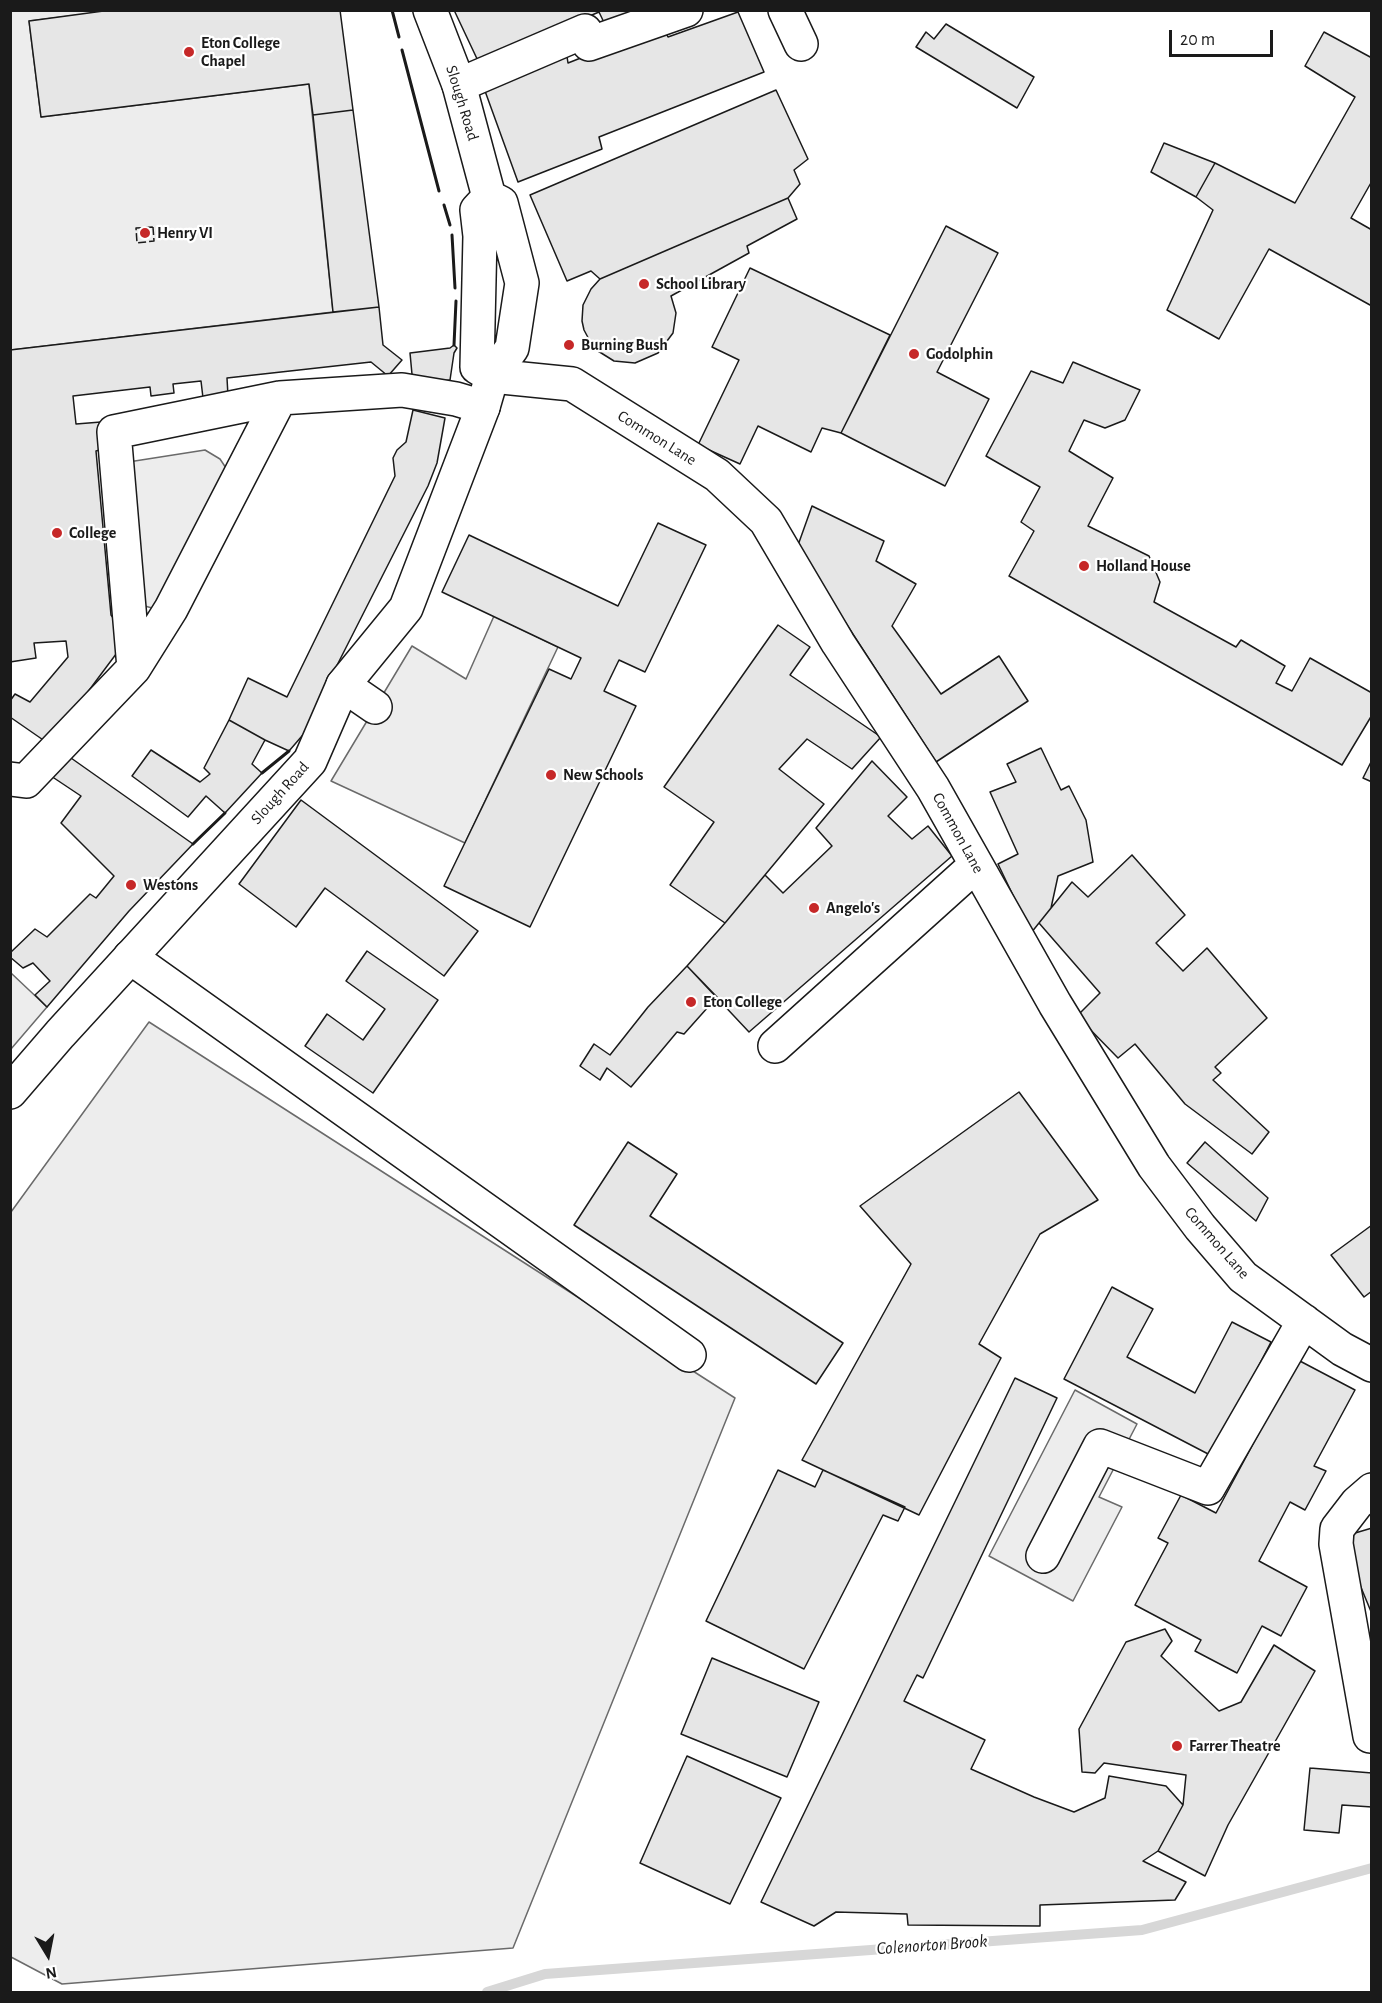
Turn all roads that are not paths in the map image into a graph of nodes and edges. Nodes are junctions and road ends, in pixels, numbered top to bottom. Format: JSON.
{"nodes":[{"id":1,"x":430,"y":10,"type":"edge"},
{"id":2,"x":686,"y":10,"type":"edge"},
{"id":3,"x":785,"y":10,"type":"edge"},
{"id":4,"x":801,"y":44,"type":"dead end"},
{"id":5,"x":459,"y":85,"type":"junction"},
{"id":6,"x":489,"y":197,"type":"junction"},
{"id":7,"x":488,"y":391,"type":"junction"},
{"id":8,"x":280,"y":398,"type":"junction"},
{"id":9,"x":134,"y":668,"type":"junction"},
{"id":10,"x":343,"y":685,"type":"junction"},
{"id":11,"x":375,"y":707,"type":"dead end"},
{"id":12,"x":10,"y":779,"type":"edge"},
{"id":13,"x":976,"y":865,"type":"junction"},
{"id":14,"x":130,"y":957,"type":"junction"},
{"id":15,"x":775,"y":1047,"type":"dead end"},
{"id":16,"x":10,"y":1092,"type":"edge"},
{"id":17,"x":1304,"y":1322,"type":"junction"},
{"id":18,"x":689,"y":1355,"type":"dead end"},
{"id":19,"x":1371,"y":1365,"type":"edge"},
{"id":20,"x":1371,"y":1490,"type":"edge"},
{"id":21,"x":1043,"y":1556,"type":"dead end"},
{"id":22,"x":1370,"y":1736,"type":"dead end"}],
"edges":[{"from":1,"to":5,"type":"main road","name":"Slough Road"},
{"from":2,"to":5,"type":"main road"},
{"from":3,"to":4,"type":"main road"},
{"from":5,"to":6,"type":"main road","name":"Slough Road"},
{"from":6,"to":7,"type":"main road"},
{"from":6,"to":7,"type":"main road","name":"Slough Road"},
{"from":7,"to":8,"type":"main road","name":"Common Lane"},
{"from":7,"to":10,"type":"main road","name":"Slough Road"},
{"from":7,"to":13,"type":"main road","name":"Common Lane"},
{"from":8,"to":9,"type":"main road"},
{"from":8,"to":9,"type":"main road","name":"Common Lane"},
{"from":9,"to":12,"type":"main road"},
{"from":10,"to":11,"type":"main road"},
{"from":10,"to":14,"type":"main road","name":"Slough Road"},
{"from":13,"to":15,"type":"main road"},
{"from":13,"to":17,"type":"main road","name":"Common Lane"},
{"from":14,"to":16,"type":"main road","name":"Slough Road"},
{"from":14,"to":18,"type":"main road"},
{"from":17,"to":19,"type":"main road","name":"Common Lane"},
{"from":17,"to":21,"type":"main road"},
{"from":20,"to":22,"type":"main road"}]}
